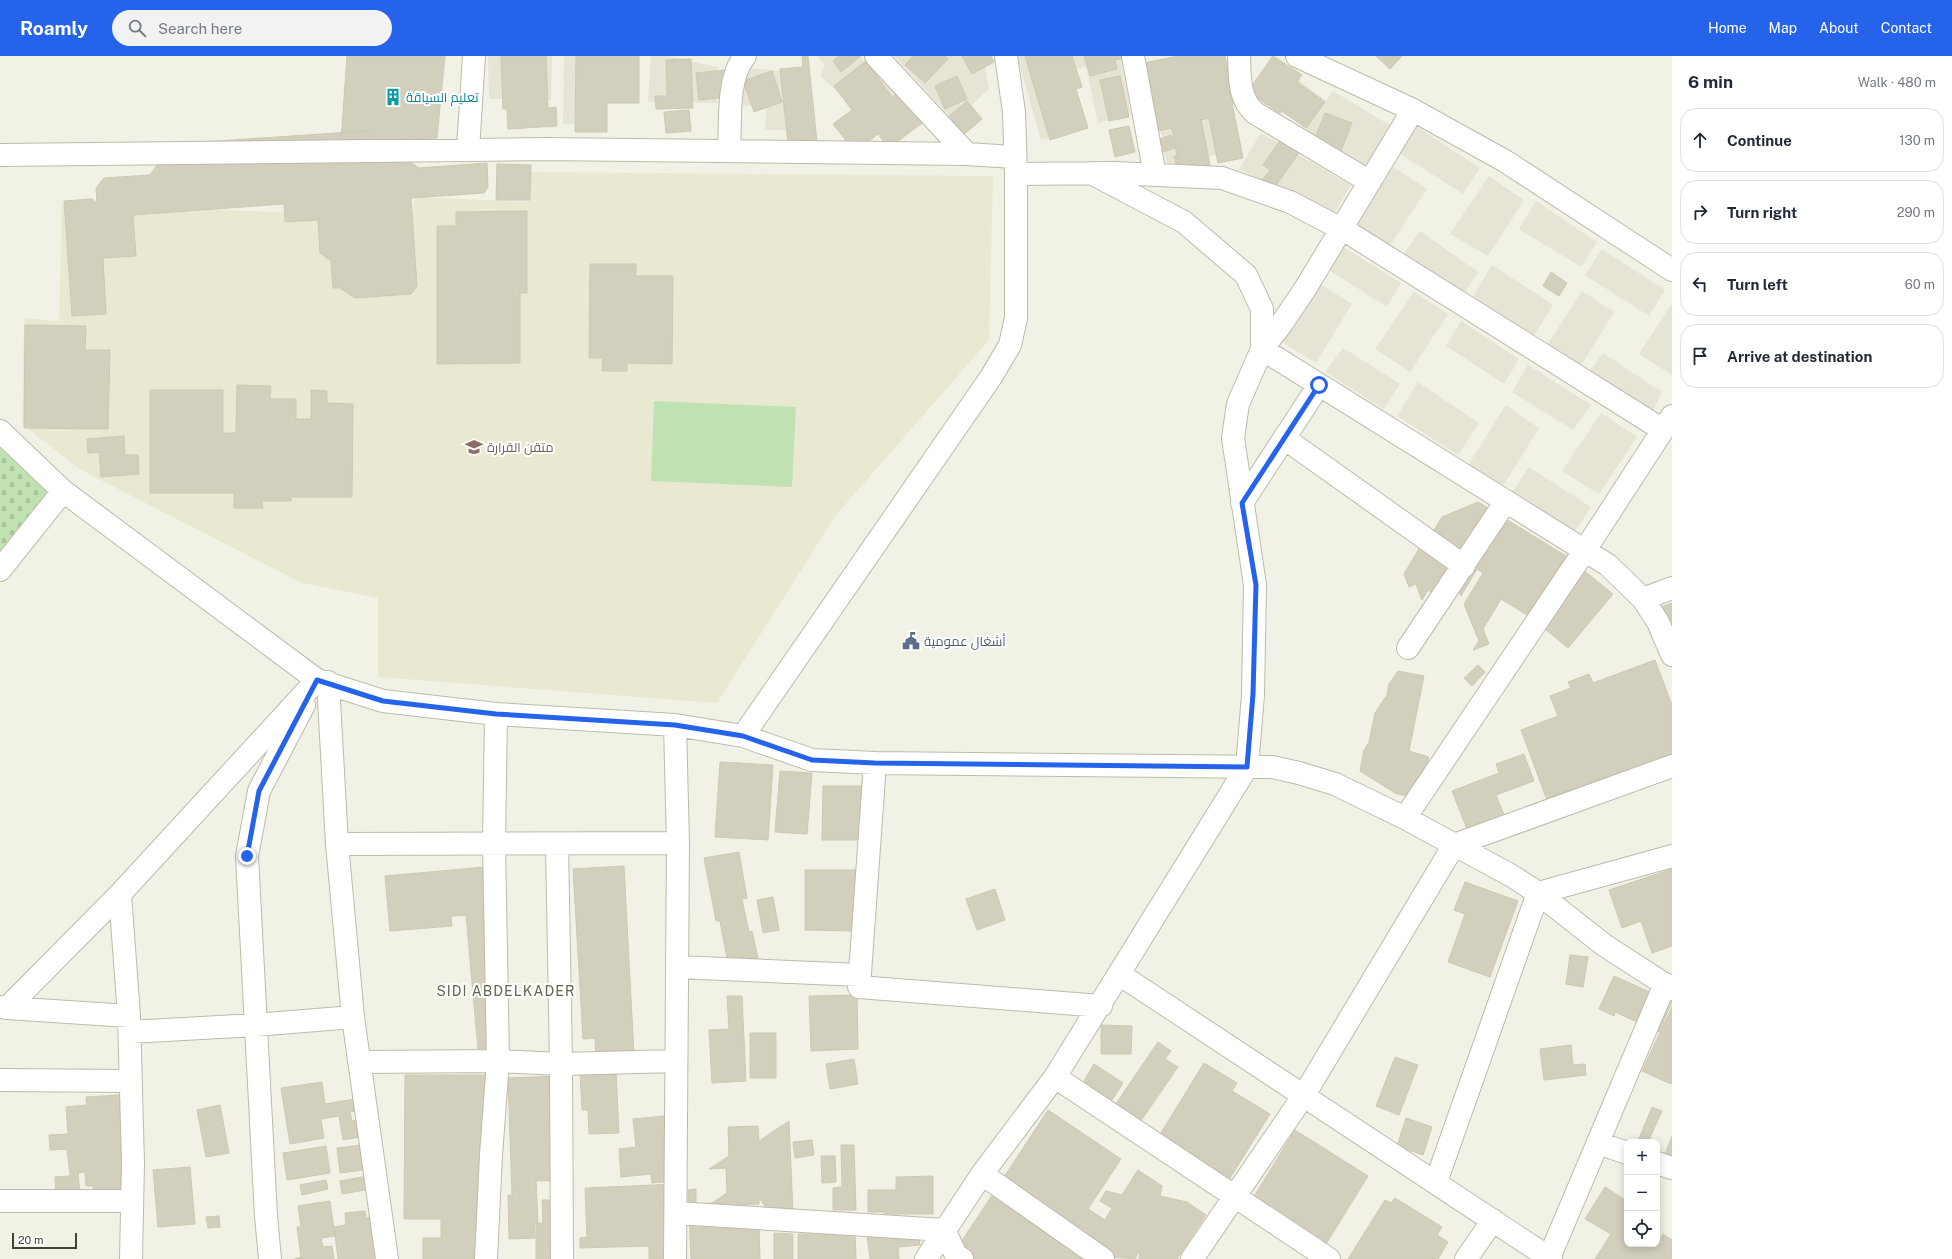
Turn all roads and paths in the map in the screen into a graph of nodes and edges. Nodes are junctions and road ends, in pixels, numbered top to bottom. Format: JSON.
{"nodes":[{"id":1,"x":474,"y":56,"type":"edge"},
{"id":2,"x":876,"y":56,"type":"edge"},
{"id":3,"x":1006,"y":56,"type":"edge"},
{"id":4,"x":1133,"y":56,"type":"edge"},
{"id":5,"x":1239,"y":56,"type":"edge"},
{"id":6,"x":1297,"y":56,"type":"edge"},
{"id":7,"x":739,"y":58,"type":"edge"},
{"id":8,"x":1413,"y":110,"type":"junction"},
{"id":9,"x":468,"y":149,"type":"junction"},
{"id":10,"x":729,"y":151,"type":"junction"},
{"id":11,"x":967,"y":154,"type":"junction"},
{"id":12,"x":0,"y":155,"type":"edge"},
{"id":13,"x":1015,"y":165,"type":"junction"},
{"id":14,"x":1091,"y":173,"type":"junction"},
{"id":15,"x":1154,"y":175,"type":"junction"},
{"id":16,"x":1370,"y":182,"type":"junction"},
{"id":17,"x":1341,"y":230,"type":"junction"},
{"id":18,"x":1672,"y":270,"type":"edge"},
{"id":19,"x":1262,"y":349,"type":"junction"},
{"id":20,"x":1319,"y":385,"type":"junction"},
{"id":21,"x":1667,"y":423,"type":"edge"},
{"id":22,"x":0,"y":431,"type":"edge"},
{"id":23,"x":1284,"y":438,"type":"junction"},
{"id":24,"x":63,"y":491,"type":"junction"},
{"id":25,"x":1506,"y":501,"type":"junction"},
{"id":26,"x":1242,"y":503,"type":"junction"},
{"id":27,"x":1585,"y":550,"type":"junction"},
{"id":28,"x":1464,"y":566,"type":"junction"},
{"id":29,"x":0,"y":570,"type":"edge"},
{"id":30,"x":1672,"y":588,"type":"edge"},
{"id":31,"x":1643,"y":598,"type":"junction"},
{"id":32,"x":1408,"y":648,"type":"dead end"},
{"id":33,"x":1672,"y":655,"type":"edge"},
{"id":34,"x":323,"y":681,"type":"junction"},
{"id":35,"x":496,"y":714,"type":"junction"},
{"id":36,"x":675,"y":725,"type":"junction"},
{"id":37,"x":743,"y":736,"type":"junction"},
{"id":38,"x":875,"y":763,"type":"junction"},
{"id":39,"x":1672,"y":766,"type":"edge"},
{"id":40,"x":1247,"y":767,"type":"junction"},
{"id":41,"x":1405,"y":818,"type":"junction"},
{"id":42,"x":678,"y":843,"type":"junction"},
{"id":43,"x":336,"y":844,"type":"junction"},
{"id":44,"x":494,"y":844,"type":"junction"},
{"id":45,"x":557,"y":844,"type":"junction"},
{"id":46,"x":1454,"y":844,"type":"junction"},
{"id":47,"x":1672,"y":856,"type":"edge"},
{"id":48,"x":1538,"y":893,"type":"junction"},
{"id":49,"x":120,"y":894,"type":"junction"},
{"id":50,"x":677,"y":967,"type":"junction"},
{"id":51,"x":1119,"y":974,"type":"junction"},
{"id":52,"x":860,"y":975,"type":"junction"},
{"id":53,"x":1668,"y":986,"type":"edge"},
{"id":54,"x":1101,"y":1006,"type":"junction"},
{"id":55,"x":4,"y":1007,"type":"edge"},
{"id":56,"x":353,"y":1017,"type":"junction"},
{"id":57,"x":130,"y":1024,"type":"junction"},
{"id":58,"x":255,"y":1025,"type":"junction"},
{"id":59,"x":498,"y":1061,"type":"junction"},
{"id":60,"x":676,"y":1061,"type":"junction"},
{"id":61,"x":359,"y":1062,"type":"junction"},
{"id":62,"x":561,"y":1064,"type":"junction"},
{"id":63,"x":1055,"y":1077,"type":"junction"},
{"id":64,"x":0,"y":1080,"type":"edge"},
{"id":65,"x":131,"y":1081,"type":"junction"},
{"id":66,"x":1304,"y":1095,"type":"junction"},
{"id":67,"x":1598,"y":1143,"type":"junction"},
{"id":68,"x":1624,"y":1152,"type":"edge"},
{"id":69,"x":1660,"y":1164,"type":"edge"},
{"id":70,"x":1672,"y":1168,"type":"edge"},
{"id":71,"x":982,"y":1174,"type":"junction"},
{"id":72,"x":1436,"y":1182,"type":"junction"},
{"id":73,"x":1235,"y":1196,"type":"junction"},
{"id":74,"x":0,"y":1201,"type":"edge"},
{"id":75,"x":132,"y":1201,"type":"junction"},
{"id":76,"x":676,"y":1212,"type":"junction"},
{"id":77,"x":1493,"y":1220,"type":"junction"},
{"id":78,"x":944,"y":1230,"type":"junction"},
{"id":79,"x":1550,"y":1258,"type":"edge"},
{"id":80,"x":131,"y":1259,"type":"edge"},
{"id":81,"x":270,"y":1259,"type":"edge"},
{"id":82,"x":387,"y":1259,"type":"edge"},
{"id":83,"x":486,"y":1259,"type":"edge"},
{"id":84,"x":562,"y":1259,"type":"edge"},
{"id":85,"x":675,"y":1259,"type":"edge"},
{"id":86,"x":926,"y":1259,"type":"edge"},
{"id":87,"x":962,"y":1259,"type":"edge"},
{"id":88,"x":1103,"y":1259,"type":"edge"},
{"id":89,"x":1192,"y":1259,"type":"edge"},
{"id":90,"x":1329,"y":1259,"type":"edge"},
{"id":91,"x":1466,"y":1259,"type":"edge"}],
"edges":[{"from":1,"to":9,"type":"street"},
{"from":2,"to":11,"type":"street"},
{"from":3,"to":13,"type":"street"},
{"from":4,"to":15,"type":"street"},
{"from":5,"to":16,"type":"street"},
{"from":6,"to":8,"type":"street"},
{"from":7,"to":10,"type":"street"},
{"from":8,"to":16,"type":"street"},
{"from":8,"to":18,"type":"street"},
{"from":9,"to":10,"type":"street"},
{"from":9,"to":12,"type":"street"},
{"from":10,"to":11,"type":"street"},
{"from":11,"to":13,"type":"street"},
{"from":13,"to":14,"type":"street"},
{"from":13,"to":37,"type":"street"},
{"from":14,"to":15,"type":"street"},
{"from":14,"to":19,"type":"street"},
{"from":15,"to":17,"type":"street"},
{"from":16,"to":17,"type":"street"},
{"from":17,"to":19,"type":"street"},
{"from":17,"to":21,"type":"street"},
{"from":19,"to":20,"type":"street"},
{"from":19,"to":26,"type":"street"},
{"from":20,"to":23,"type":"street"},
{"from":20,"to":25,"type":"street"},
{"from":21,"to":27,"type":"street"},
{"from":22,"to":24,"type":"street"},
{"from":23,"to":26,"type":"street"},
{"from":23,"to":28,"type":"street"},
{"from":24,"to":29,"type":"street"},
{"from":24,"to":34,"type":"street"},
{"from":25,"to":27,"type":"street"},
{"from":25,"to":28,"type":"street"},
{"from":26,"to":40,"type":"street"},
{"from":27,"to":31,"type":"street"},
{"from":27,"to":41,"type":"street"},
{"from":28,"to":32,"type":"street"},
{"from":30,"to":31,"type":"street"},
{"from":31,"to":33,"type":"street"},
{"from":34,"to":35,"type":"street"},
{"from":34,"to":43,"type":"street"},
{"from":34,"to":49,"type":"street"},
{"from":34,"to":58,"type":"street"},
{"from":35,"to":36,"type":"street"},
{"from":35,"to":44,"type":"street"},
{"from":36,"to":37,"type":"street"},
{"from":36,"to":42,"type":"street"},
{"from":37,"to":38,"type":"street"},
{"from":38,"to":40,"type":"street"},
{"from":38,"to":52,"type":"street"},
{"from":39,"to":46,"type":"street"},
{"from":40,"to":41,"type":"street"},
{"from":40,"to":51,"type":"street"},
{"from":41,"to":46,"type":"street"},
{"from":42,"to":45,"type":"street"},
{"from":42,"to":50,"type":"street"},
{"from":43,"to":44,"type":"street"},
{"from":43,"to":56,"type":"street"},
{"from":44,"to":45,"type":"street"},
{"from":44,"to":59,"type":"street"},
{"from":45,"to":62,"type":"street"},
{"from":46,"to":48,"type":"street"},
{"from":46,"to":66,"type":"street"},
{"from":47,"to":48,"type":"street"},
{"from":48,"to":53,"type":"street"},
{"from":48,"to":72,"type":"street"},
{"from":49,"to":55,"type":"street"},
{"from":49,"to":57,"type":"street"},
{"from":50,"to":52,"type":"street"},
{"from":50,"to":60,"type":"street"},
{"from":51,"to":54,"type":"street"},
{"from":51,"to":66,"type":"street"},
{"from":52,"to":54,"type":"street"},
{"from":53,"to":67,"type":"street"},
{"from":54,"to":63,"type":"street"},
{"from":55,"to":57,"type":"street"},
{"from":56,"to":58,"type":"street"},
{"from":56,"to":61,"type":"street"},
{"from":57,"to":58,"type":"street"},
{"from":57,"to":65,"type":"street"},
{"from":58,"to":81,"type":"street"},
{"from":59,"to":61,"type":"street"},
{"from":59,"to":62,"type":"street"},
{"from":59,"to":83,"type":"street"},
{"from":60,"to":62,"type":"street"},
{"from":60,"to":76,"type":"street"},
{"from":61,"to":82,"type":"street"},
{"from":62,"to":84,"type":"street"},
{"from":63,"to":71,"type":"street"},
{"from":63,"to":73,"type":"street"},
{"from":64,"to":65,"type":"street"},
{"from":65,"to":75,"type":"street"},
{"from":66,"to":72,"type":"street"},
{"from":66,"to":73,"type":"street"},
{"from":67,"to":68,"type":"street"},
{"from":67,"to":79,"type":"street"},
{"from":69,"to":70,"type":"street"},
{"from":71,"to":78,"type":"street"},
{"from":71,"to":88,"type":"street"},
{"from":72,"to":77,"type":"street"},
{"from":73,"to":89,"type":"street"},
{"from":73,"to":90,"type":"street"},
{"from":74,"to":75,"type":"street"},
{"from":75,"to":80,"type":"street"},
{"from":76,"to":78,"type":"street"},
{"from":76,"to":85,"type":"street"},
{"from":77,"to":79,"type":"street"},
{"from":77,"to":91,"type":"street"},
{"from":78,"to":86,"type":"street"},
{"from":78,"to":87,"type":"street"}]}
